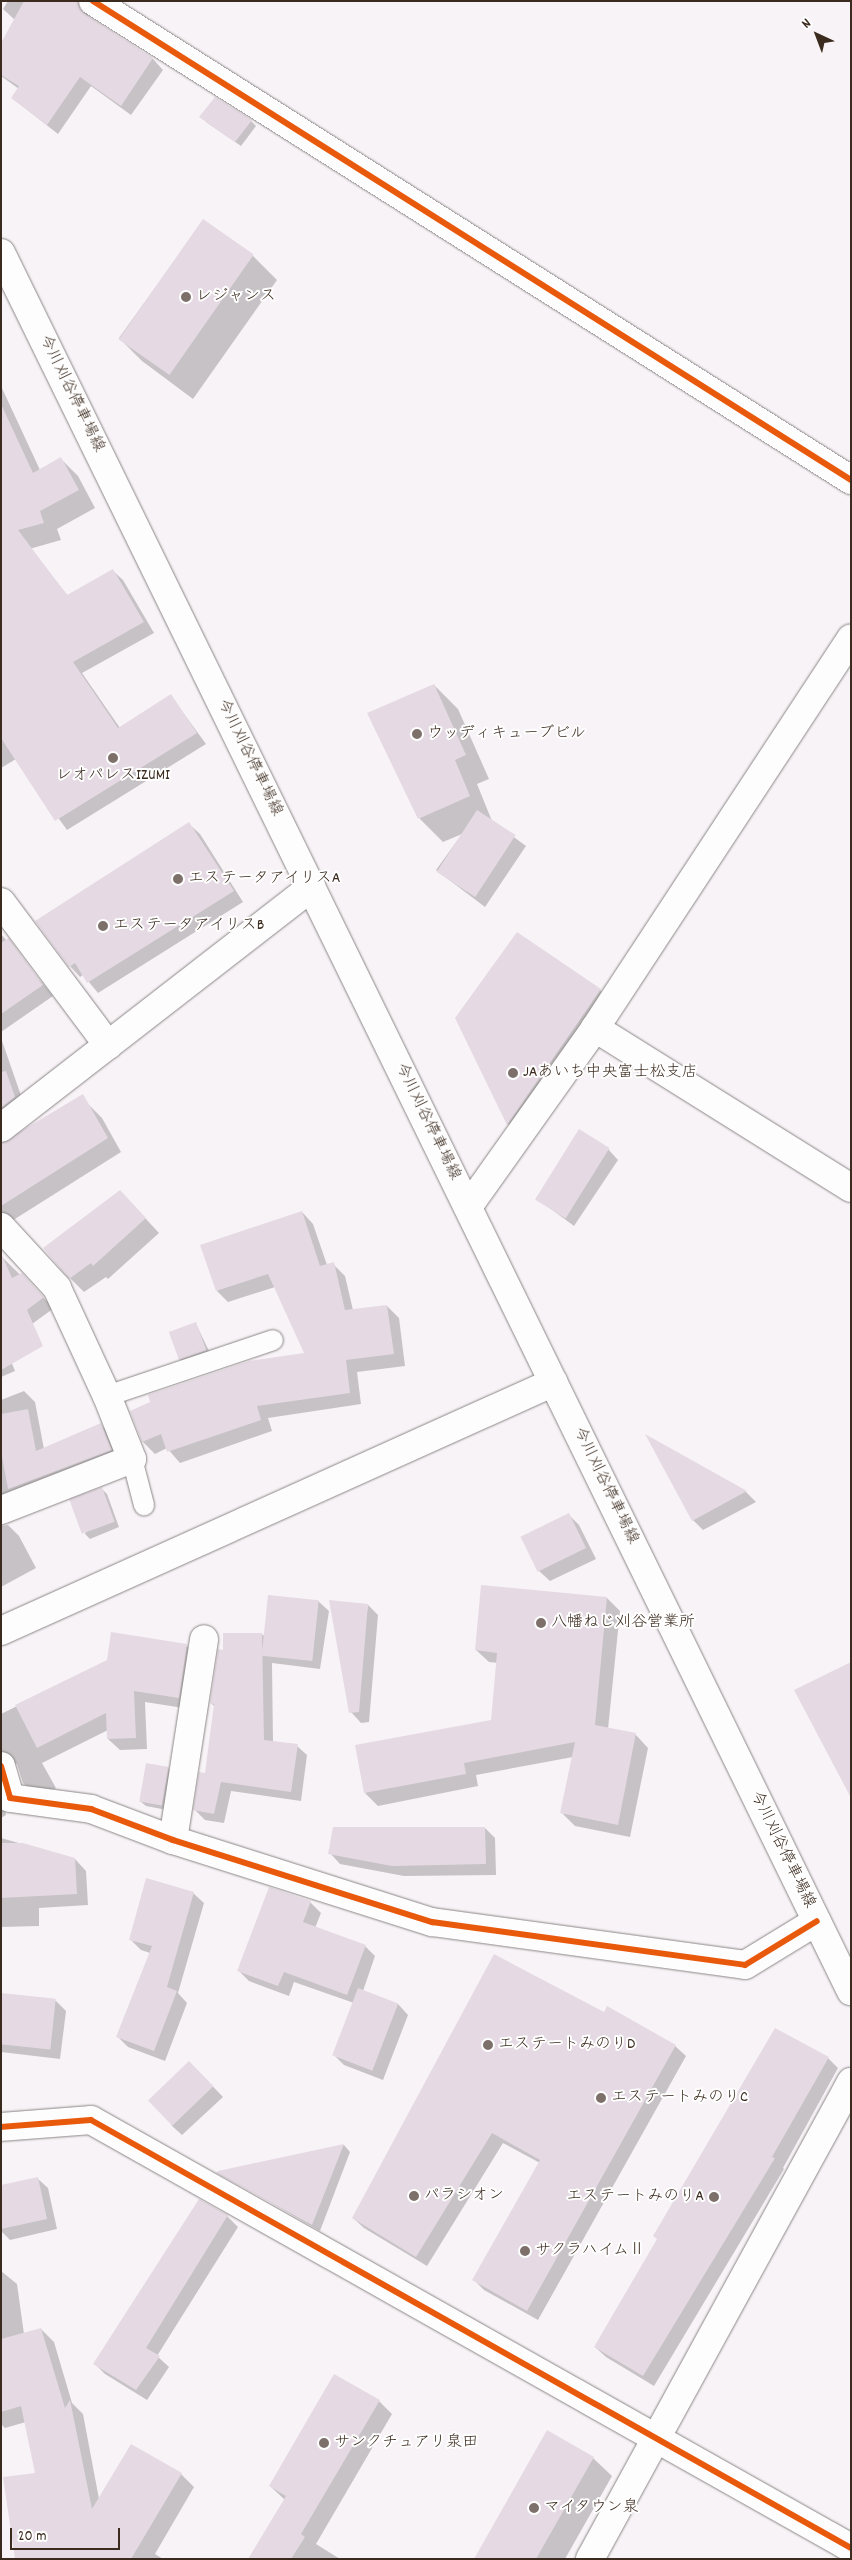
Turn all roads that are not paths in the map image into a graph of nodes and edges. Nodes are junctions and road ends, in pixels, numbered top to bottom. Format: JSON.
{"nodes":[{"id":1,"x":94,"y":1,"type":"edge"},
{"id":2,"x":1,"y":253,"type":"edge"},
{"id":3,"x":851,"y":480,"type":"edge"},
{"id":4,"x":851,"y":639,"type":"edge"},
{"id":5,"x":312,"y":887,"type":"junction"},
{"id":6,"x":1,"y":902,"type":"edge"},
{"id":7,"x":595,"y":1028,"type":"junction"},
{"id":8,"x":108,"y":1045,"type":"junction"},
{"id":9,"x":1,"y":1128,"type":"edge"},
{"id":10,"x":851,"y":1188,"type":"edge"},
{"id":11,"x":468,"y":1207,"type":"junction"},
{"id":12,"x":1,"y":1227,"type":"edge"},
{"id":13,"x":273,"y":1340,"type":"dead end"},
{"id":14,"x":554,"y":1382,"type":"junction"},
{"id":15,"x":107,"y":1396,"type":"junction"},
{"id":16,"x":132,"y":1460,"type":"junction"},
{"id":17,"x":144,"y":1505,"type":"dead end"},
{"id":18,"x":1,"y":1510,"type":"edge"},
{"id":19,"x":1,"y":1631,"type":"edge"},
{"id":20,"x":204,"y":1639,"type":"dead end"},
{"id":21,"x":1,"y":1766,"type":"edge"},
{"id":22,"x":173,"y":1840,"type":"junction"},
{"id":23,"x":817,"y":1921,"type":"junction"},
{"id":24,"x":851,"y":1992,"type":"edge"},
{"id":25,"x":851,"y":2082,"type":"edge"},
{"id":26,"x":1,"y":2127,"type":"edge"},
{"id":27,"x":656,"y":2436,"type":"junction"},
{"id":28,"x":851,"y":2548,"type":"edge"},
{"id":29,"x":590,"y":2559,"type":"edge"}],
"edges":[{"from":1,"to":3,"type":"street"},
{"from":2,"to":5,"type":"street","name":"今川刈谷停車場線"},
{"from":4,"to":7,"type":"street"},
{"from":5,"to":8,"type":"street"},
{"from":5,"to":11,"type":"street","name":"今川刈谷停車場線"},
{"from":6,"to":8,"type":"street"},
{"from":7,"to":10,"type":"street"},
{"from":7,"to":11,"type":"street"},
{"from":8,"to":9,"type":"street"},
{"from":11,"to":14,"type":"street","name":"今川刈谷停車場線"},
{"from":12,"to":15,"type":"street"},
{"from":13,"to":15,"type":"lane"},
{"from":14,"to":19,"type":"street"},
{"from":14,"to":23,"type":"street","name":"今川刈谷停車場線"},
{"from":15,"to":16,"type":"street"},
{"from":16,"to":17,"type":"lane"},
{"from":16,"to":18,"type":"street"},
{"from":20,"to":22,"type":"street"},
{"from":21,"to":22,"type":"street"},
{"from":22,"to":23,"type":"street"},
{"from":23,"to":24,"type":"street","name":"今川刈谷停車場線"},
{"from":25,"to":27,"type":"street"},
{"from":26,"to":27,"type":"street"},
{"from":27,"to":28,"type":"street"},
{"from":27,"to":29,"type":"street"}]}
